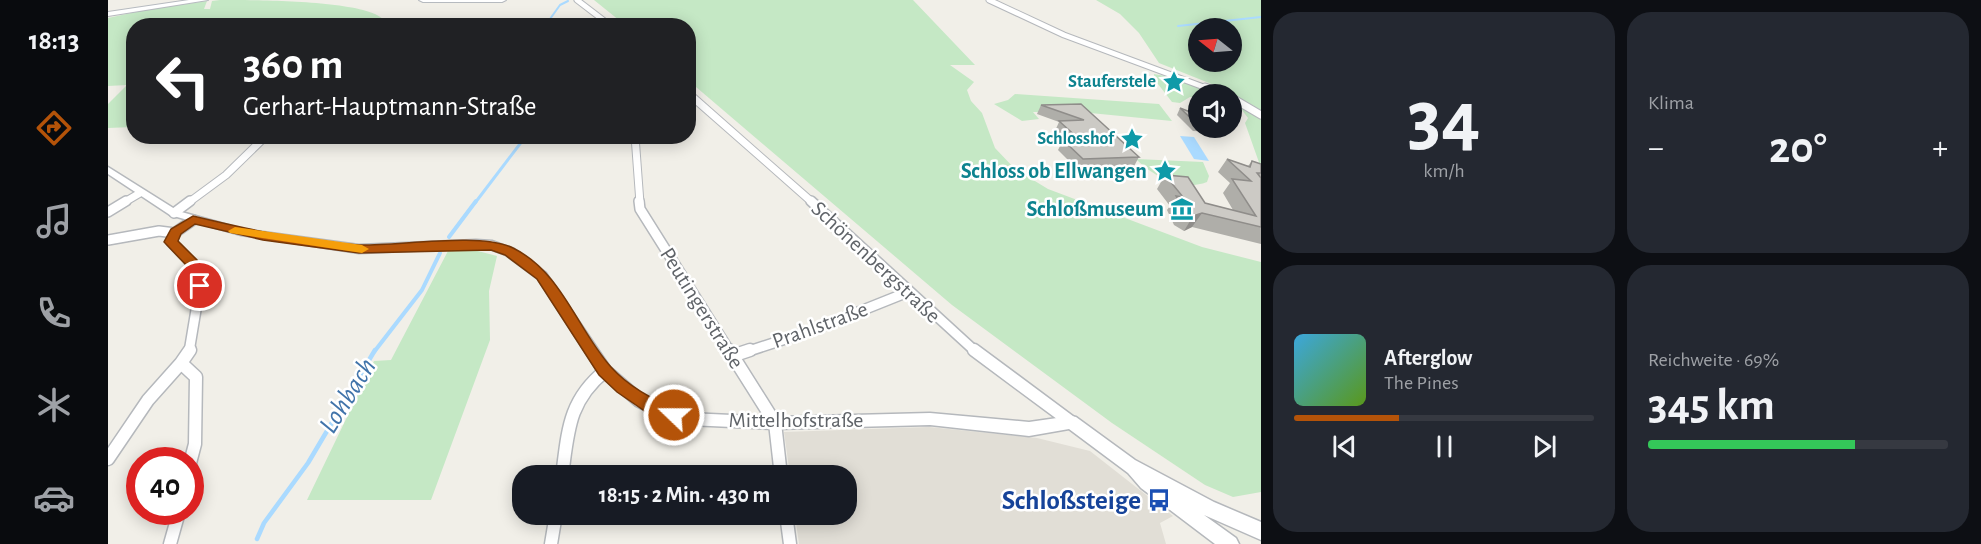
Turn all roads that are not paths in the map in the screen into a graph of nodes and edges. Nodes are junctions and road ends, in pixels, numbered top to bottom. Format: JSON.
{"nodes":[{"id":1,"x":204,"y":0,"type":"edge"},
{"id":2,"x":423,"y":0,"type":"edge"},
{"id":3,"x":502,"y":0,"type":"edge"},
{"id":4,"x":577,"y":0,"type":"edge"},
{"id":5,"x":989,"y":0,"type":"edge"},
{"id":6,"x":108,"y":14,"type":"edge"},
{"id":7,"x":601,"y":18,"type":"edge"},
{"id":8,"x":1197,"y":84,"type":"edge"},
{"id":9,"x":696,"y":100,"type":"edge"},
{"id":10,"x":1242,"y":104,"type":"edge"},
{"id":11,"x":1261,"y":115,"type":"edge"},
{"id":12,"x":258,"y":144,"type":"edge"},
{"id":13,"x":636,"y":144,"type":"edge"},
{"id":14,"x":108,"y":170,"type":"edge"},
{"id":15,"x":140,"y":193,"type":"junction"},
{"id":16,"x":108,"y":212,"type":"edge"},
{"id":17,"x":174,"y":213,"type":"junction"},
{"id":18,"x":193,"y":220,"type":"junction"},
{"id":19,"x":175,"y":232,"type":"junction"},
{"id":20,"x":108,"y":240,"type":"edge"},
{"id":21,"x":908,"y":292,"type":"junction"},
{"id":22,"x":732,"y":356,"type":"junction"},
{"id":23,"x":181,"y":363,"type":"junction"},
{"id":24,"x":605,"y":371,"type":"junction"},
{"id":25,"x":1071,"y":422,"type":"junction"},
{"id":26,"x":775,"y":423,"type":"junction"},
{"id":27,"x":194,"y":447,"type":"edge"},
{"id":28,"x":108,"y":459,"type":"edge"},
{"id":29,"x":564,"y":465,"type":"edge"},
{"id":30,"x":780,"y":465,"type":"edge"},
{"id":31,"x":1129,"y":465,"type":"junction"},
{"id":32,"x":175,"y":525,"type":"edge"},
{"id":33,"x":554,"y":525,"type":"edge"},
{"id":34,"x":787,"y":525,"type":"edge"},
{"id":35,"x":1261,"y":531,"type":"edge"},
{"id":36,"x":170,"y":544,"type":"edge"},
{"id":37,"x":551,"y":544,"type":"edge"},
{"id":38,"x":790,"y":544,"type":"edge"},
{"id":39,"x":1230,"y":544,"type":"edge"}],
"edges":[{"from":1,"to":6,"type":"main road"},
{"from":2,"to":3,"type":"main road"},
{"from":4,"to":7,"type":"street"},
{"from":5,"to":8,"type":"street"},
{"from":9,"to":21,"type":"street","name":"Schönenbergstraße"},
{"from":10,"to":11,"type":"street"},
{"from":12,"to":17,"type":"street"},
{"from":13,"to":22,"type":"street","name":"Peutingerstraße"},
{"from":14,"to":15,"type":"street","name":"Mittelhofstraße"},
{"from":15,"to":16,"type":"street"},
{"from":15,"to":17,"type":"street","name":"Mittelhofstraße"},
{"from":17,"to":18,"type":"street","name":"Mittelhofstraße"},
{"from":18,"to":19,"type":"street"},
{"from":18,"to":24,"type":"street","name":"Mittelhofstraße"},
{"from":19,"to":20,"type":"street"},
{"from":19,"to":23,"type":"street"},
{"from":21,"to":22,"type":"street","name":"Prahlstraße"},
{"from":21,"to":25,"type":"street","name":"Schönenbergstraße"},
{"from":22,"to":26,"type":"street","name":"Peutingerstraße"},
{"from":23,"to":27,"type":"street"},
{"from":23,"to":28,"type":"street"},
{"from":24,"to":26,"type":"street","name":"Mittelhofstraße"},
{"from":24,"to":29,"type":"street"},
{"from":25,"to":26,"type":"street","name":"Mittelhofstraße"},
{"from":25,"to":31,"type":"street"},
{"from":26,"to":30,"type":"street","name":"Peutingerstraße"},
{"from":31,"to":35,"type":"street"},
{"from":31,"to":39,"type":"street"},
{"from":32,"to":36,"type":"street"},
{"from":33,"to":37,"type":"street"},
{"from":34,"to":38,"type":"street"}]}
